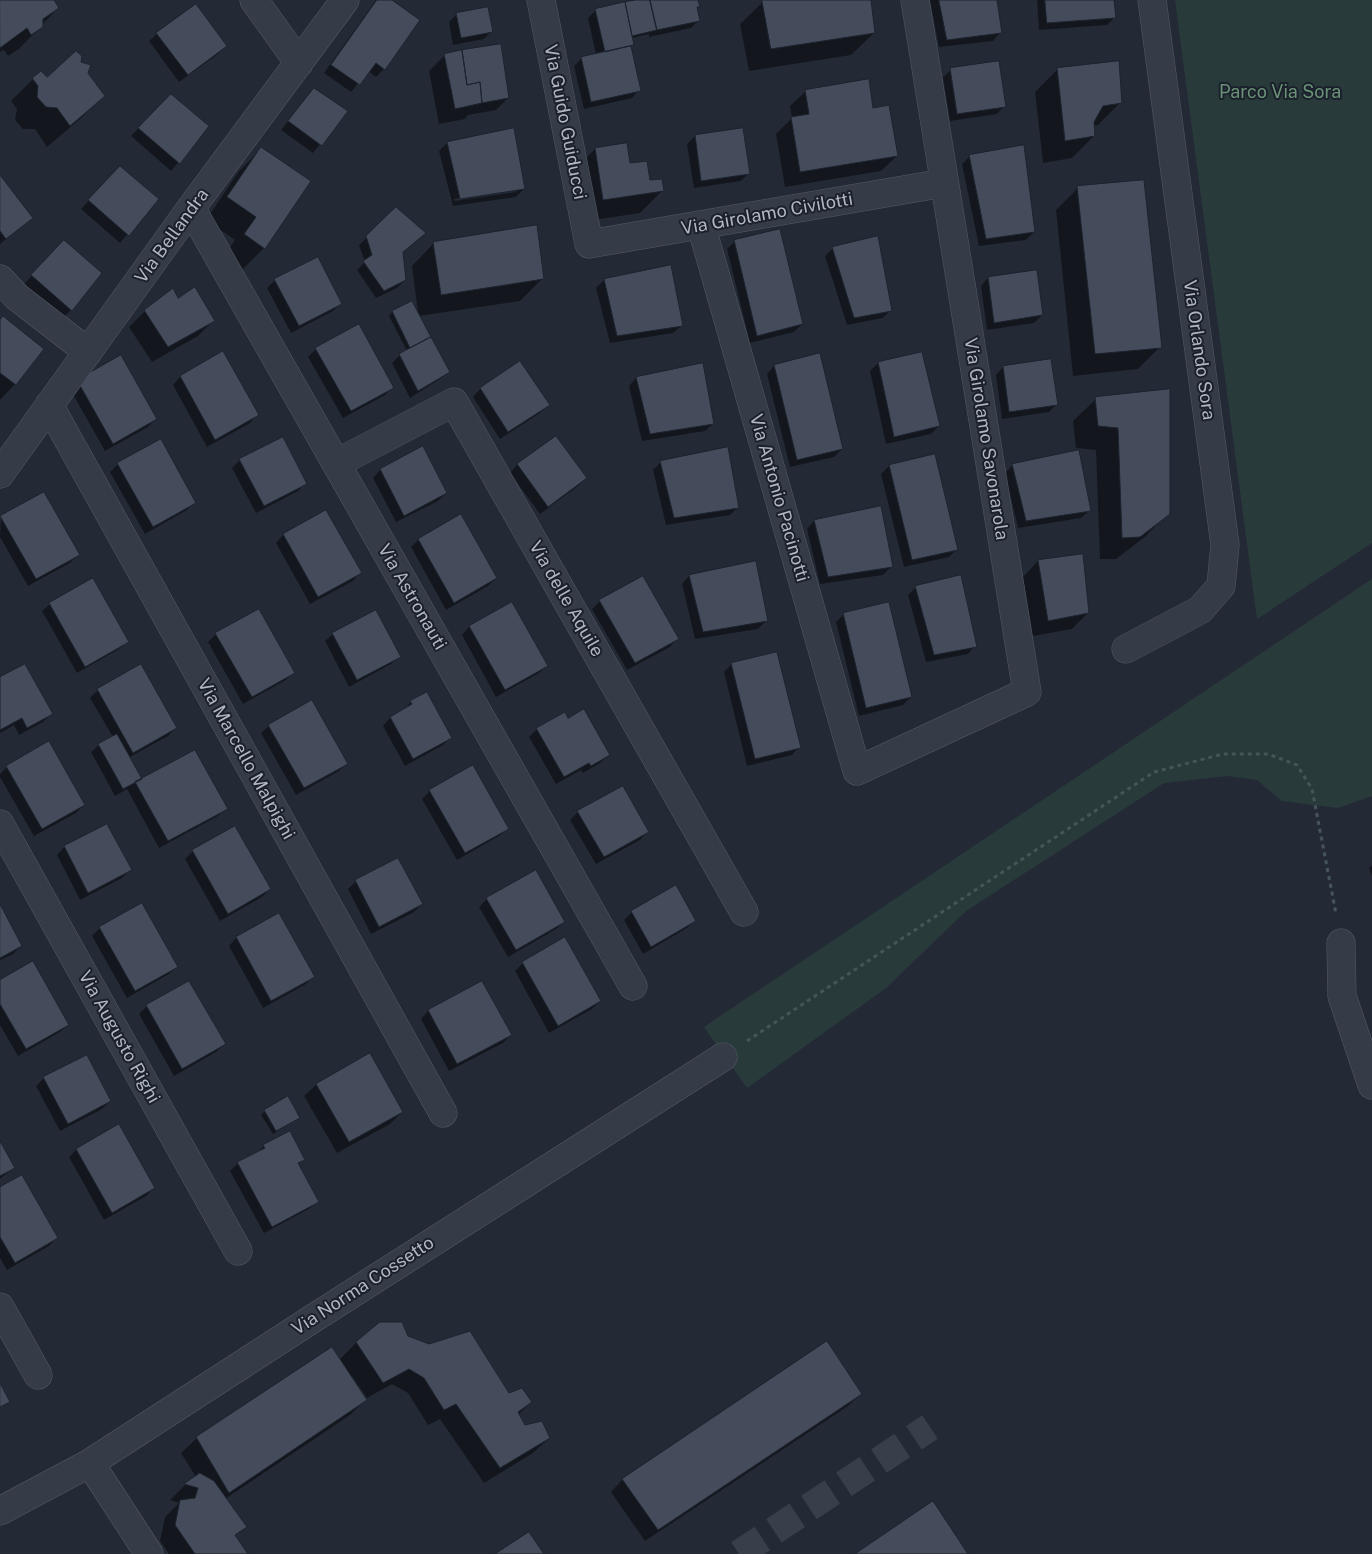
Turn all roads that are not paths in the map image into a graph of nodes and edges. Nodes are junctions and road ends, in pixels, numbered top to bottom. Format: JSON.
{"nodes":[{"id":1,"x":254,"y":0,"type":"edge"},
{"id":2,"x":345,"y":0,"type":"edge"},
{"id":3,"x":541,"y":0,"type":"edge"},
{"id":4,"x":915,"y":0,"type":"edge"},
{"id":5,"x":1152,"y":0,"type":"edge"},
{"id":6,"x":299,"y":63,"type":"junction"},
{"id":7,"x":944,"y":183,"type":"junction"},
{"id":8,"x":192,"y":208,"type":"junction"},
{"id":9,"x":700,"y":225,"type":"junction"},
{"id":10,"x":590,"y":244,"type":"joint"},
{"id":11,"x":0,"y":279,"type":"edge"},
{"id":12,"x":88,"y":352,"type":"junction"},
{"id":13,"x":49,"y":405,"type":"junction"},
{"id":14,"x":337,"y":463,"type":"junction"},
{"id":15,"x":0,"y":474,"type":"edge"},
{"id":16,"x":1126,"y":650,"type":"dead end"},
{"id":17,"x":857,"y":771,"type":"joint"},
{"id":18,"x":0,"y":824,"type":"edge"},
{"id":19,"x":744,"y":912,"type":"dead end"},
{"id":20,"x":1341,"y":944,"type":"road end"},
{"id":21,"x":633,"y":986,"type":"dead end"},
{"id":22,"x":723,"y":1057,"type":"road end"},
{"id":23,"x":1372,"y":1085,"type":"edge"},
{"id":24,"x":443,"y":1113,"type":"dead end"},
{"id":25,"x":238,"y":1251,"type":"dead end"},
{"id":26,"x":0,"y":1307,"type":"edge"},
{"id":27,"x":38,"y":1375,"type":"dead end"},
{"id":28,"x":90,"y":1463,"type":"junction"},
{"id":29,"x":0,"y":1511,"type":"edge"},
{"id":30,"x":149,"y":1554,"type":"edge"}],
"edges":[{"from":1,"to":6,"type":"street"},
{"from":2,"to":6,"type":"street","name":"Via Bellandra"},
{"from":3,"to":10,"type":"street","name":"Via Guido Guiducci"},
{"from":4,"to":7,"type":"street","name":"Via Girolamo Savonarola"},
{"from":5,"to":16,"type":"street","name":"Via Orlando Sora"},
{"from":6,"to":8,"type":"street","name":"Via Bellandra"},
{"from":7,"to":9,"type":"street","name":"Via Girolamo Civilotti"},
{"from":7,"to":17,"type":"street","name":"Via Girolamo Savonarola"},
{"from":8,"to":12,"type":"street","name":"Via Bellandra"},
{"from":8,"to":14,"type":"street","name":"Via Astronauti"},
{"from":9,"to":10,"type":"street","name":"Via Girolamo Civilotti"},
{"from":9,"to":17,"type":"street","name":"Via Antonio Pacinotti"},
{"from":11,"to":12,"type":"street"},
{"from":12,"to":13,"type":"street","name":"Via Bellandra"},
{"from":13,"to":15,"type":"street","name":"Via Bellandra"},
{"from":13,"to":24,"type":"street","name":"Via Marcello Malpighi"},
{"from":14,"to":19,"type":"street","name":"Via delle Aquile"},
{"from":14,"to":21,"type":"street","name":"Via Astronauti"},
{"from":18,"to":25,"type":"street","name":"Via Augusto Righi"},
{"from":20,"to":23,"type":"street"},
{"from":22,"to":28,"type":"street","name":"Via Norma Cossetto"},
{"from":26,"to":27,"type":"street"},
{"from":28,"to":29,"type":"street","name":"Via Norma Cossetto"},
{"from":28,"to":30,"type":"street"}]}
